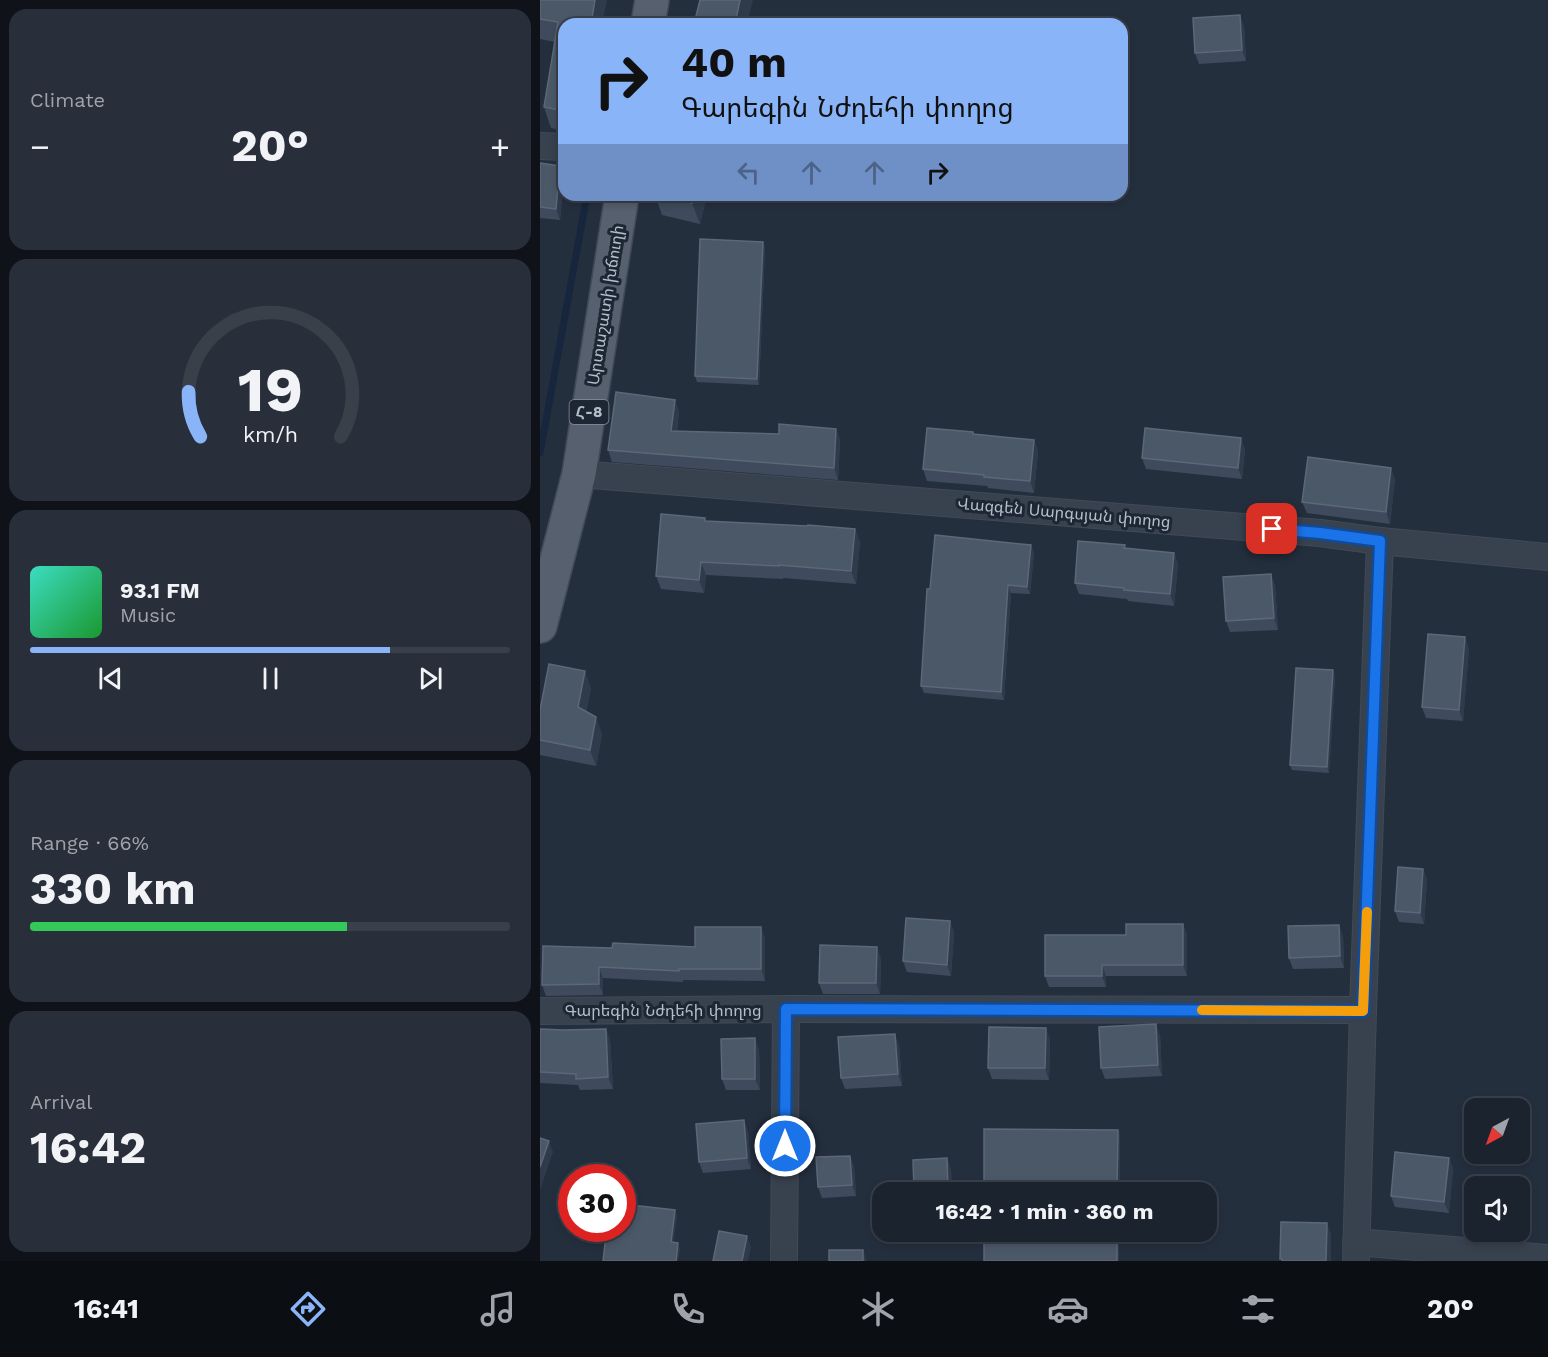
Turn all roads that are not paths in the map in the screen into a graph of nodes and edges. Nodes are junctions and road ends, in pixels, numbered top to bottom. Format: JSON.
{"nodes":[{"id":1,"x":652,"y":0,"type":"edge"},
{"id":2,"x":649,"y":18,"type":"edge"},
{"id":3,"x":540,"y":146,"type":"edge"},
{"id":4,"x":558,"y":147,"type":"edge"},
{"id":5,"x":621,"y":201,"type":"edge"},
{"id":6,"x":579,"y":474,"type":"junction"},
{"id":7,"x":1380,"y":541,"type":"junction"},
{"id":8,"x":1548,"y":557,"type":"edge"},
{"id":9,"x":540,"y":626,"type":"edge"},
{"id":10,"x":786,"y":1009,"type":"junction"},
{"id":11,"x":540,"y":1011,"type":"edge"},
{"id":12,"x":1363,"y":1011,"type":"junction"},
{"id":13,"x":1356,"y":1252,"type":"edge"},
{"id":14,"x":1548,"y":1258,"type":"edge"},
{"id":15,"x":784,"y":1261,"type":"edge"}],
"edges":[{"from":1,"to":2,"type":"main road"},
{"from":3,"to":4,"type":"street"},
{"from":5,"to":6,"type":"main road","name":"Արտաշատի խճուղի","number":"Հ-8"},
{"from":6,"to":7,"type":"street","name":"Վազգեն Սարգսյան փողոց"},
{"from":6,"to":9,"type":"main road","name":"Արտաշատի խճուղի","number":"Հ-8"},
{"from":7,"to":8,"type":"street","name":"Վազգեն Սարգսյան փողոց"},
{"from":7,"to":12,"type":"street"},
{"from":10,"to":11,"type":"street","name":"Գարեգին Նժդեհի փողոց"},
{"from":10,"to":12,"type":"street","name":"Գարեգին Նժդեհի փողոց"},
{"from":10,"to":15,"type":"street"},
{"from":12,"to":13,"type":"street"},
{"from":13,"to":14,"type":"street"}]}
